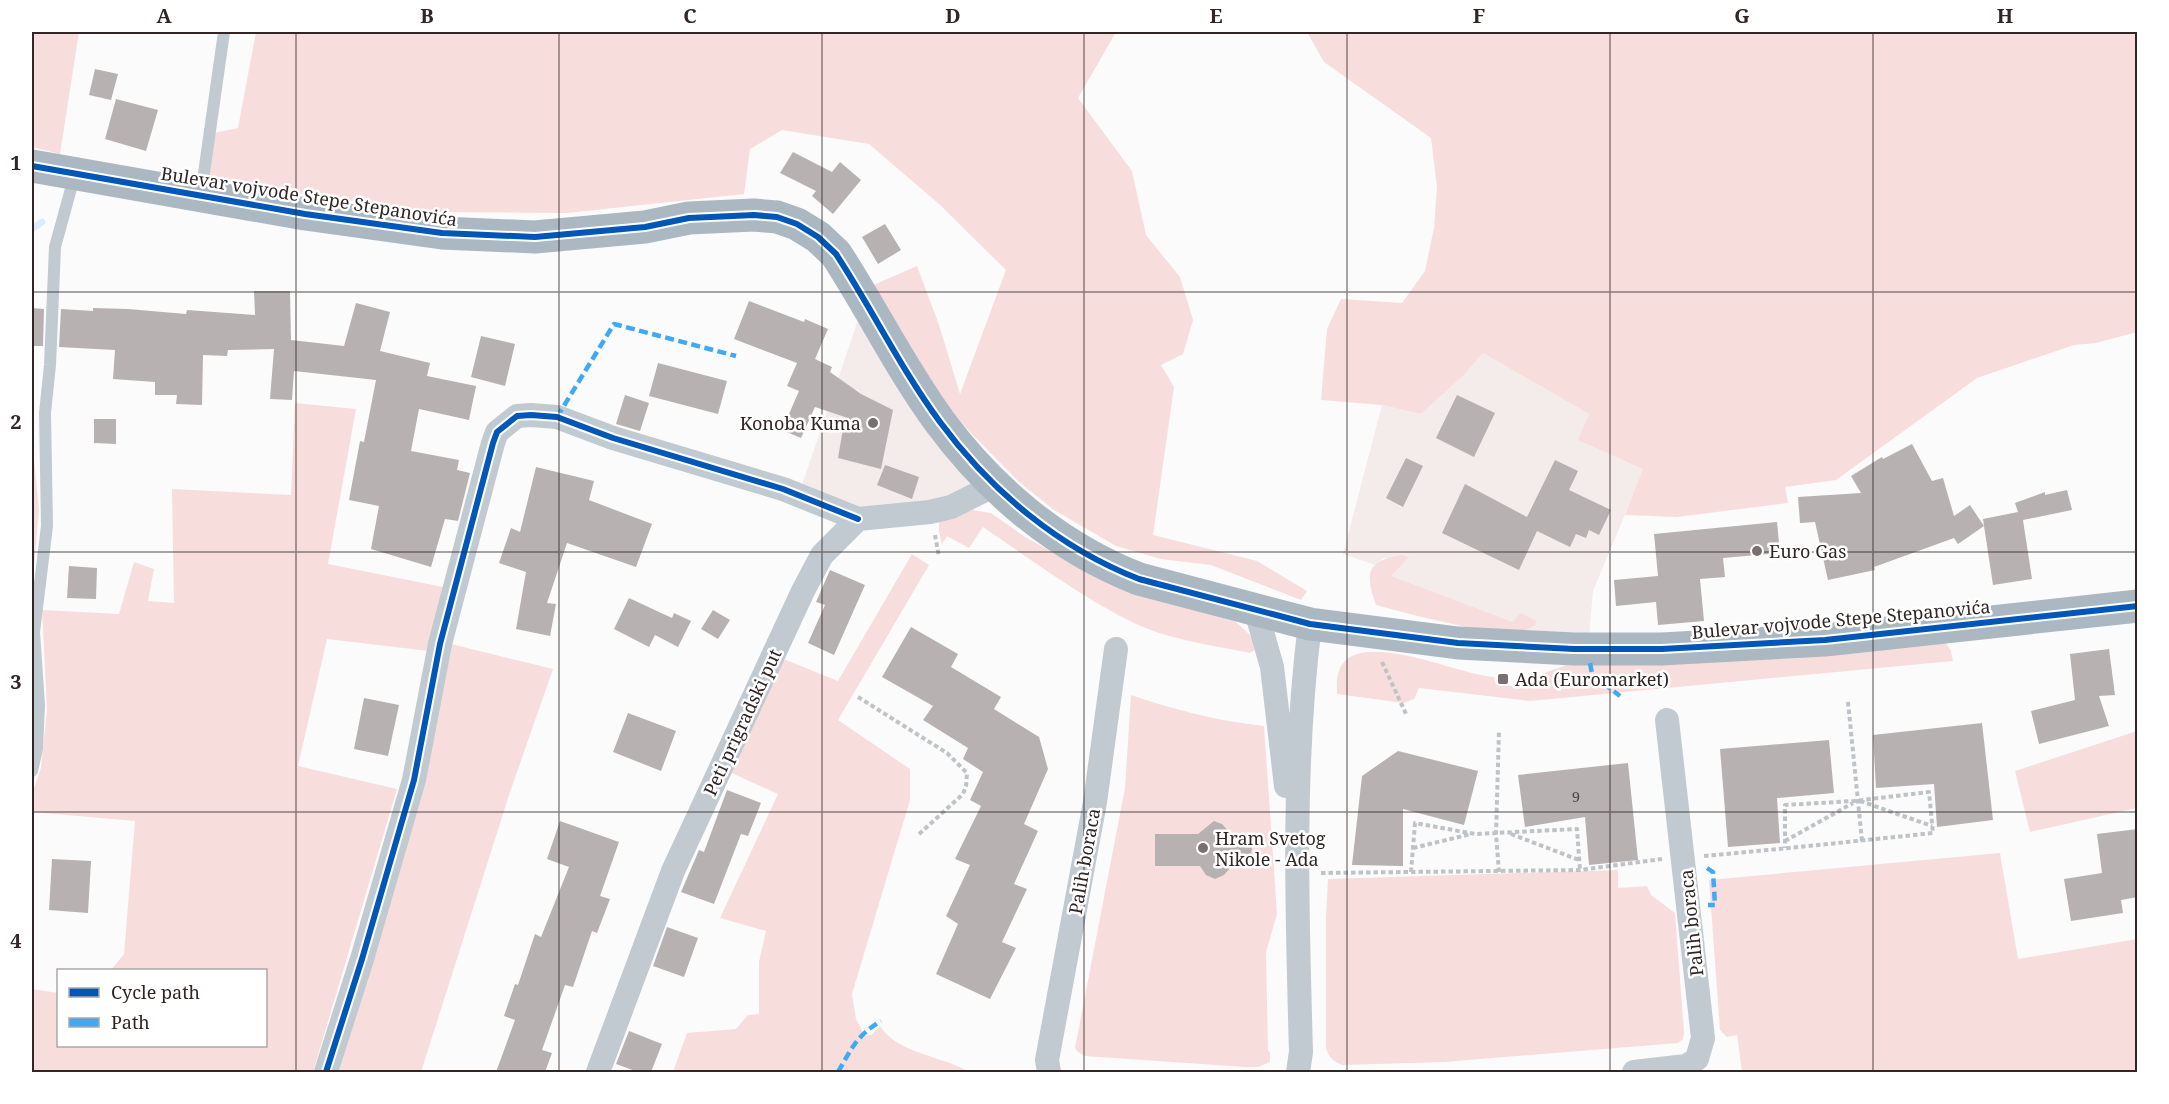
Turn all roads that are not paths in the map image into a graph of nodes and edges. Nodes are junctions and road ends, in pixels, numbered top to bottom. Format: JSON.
{"nodes":[{"id":1,"x":224,"y":32,"type":"edge"},
{"id":2,"x":32,"y":166,"type":"edge"},
{"id":3,"x":75,"y":174,"type":"junction"},
{"id":4,"x":200,"y":196,"type":"junction"},
{"id":5,"x":994,"y":485,"type":"junction"},
{"id":6,"x":858,"y":519,"type":"junction"},
{"id":7,"x":2138,"y":606,"type":"edge"},
{"id":8,"x":1257,"y":611,"type":"junction"},
{"id":9,"x":1310,"y":624,"type":"junction"},
{"id":10,"x":1116,"y":649,"type":"dead end"},
{"id":11,"x":1667,"y":720,"type":"dead end"},
{"id":12,"x":32,"y":771,"type":"edge"},
{"id":13,"x":1297,"y":875,"type":"junction"},
{"id":14,"x":326,"y":1072,"type":"edge"},
{"id":15,"x":598,"y":1072,"type":"edge"},
{"id":16,"x":1049,"y":1072,"type":"edge"},
{"id":17,"x":1298,"y":1072,"type":"edge"},
{"id":18,"x":1634,"y":1072,"type":"edge"}],
"edges":[{"from":1,"to":4,"type":"lane"},
{"from":2,"to":3,"type":"main road","name":"Bulevar vojvode Stepe Stepanovića"},
{"from":3,"to":4,"type":"main road","name":"Bulevar vojvode Stepe Stepanovića"},
{"from":3,"to":12,"type":"lane"},
{"from":4,"to":5,"type":"main road","name":"Bulevar vojvode Stepe Stepanovića"},
{"from":5,"to":6,"type":"street"},
{"from":5,"to":8,"type":"main road","name":"Bulevar vojvode Stepe Stepanovića"},
{"from":6,"to":14,"type":"street"},
{"from":6,"to":15,"type":"street","name":"Peti prigradski put"},
{"from":7,"to":9,"type":"main road","name":"Bulevar vojvode Stepe Stepanovića"},
{"from":8,"to":9,"type":"main road","name":"Bulevar vojvode Stepe Stepanovića"},
{"from":8,"to":13,"type":"street"},
{"from":9,"to":13,"type":"street"},
{"from":10,"to":16,"type":"street","name":"Palih boraca"},
{"from":11,"to":18,"type":"street","name":"Palih boraca"},
{"from":13,"to":17,"type":"street"}]}
